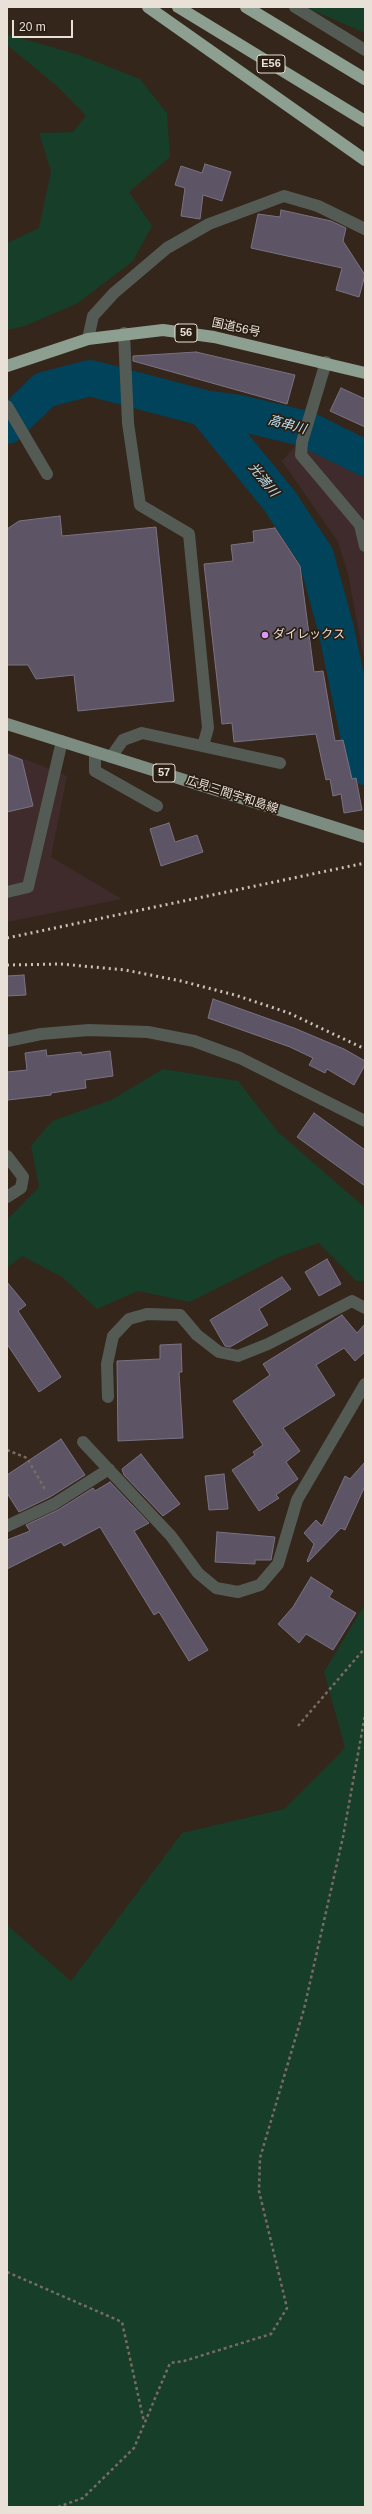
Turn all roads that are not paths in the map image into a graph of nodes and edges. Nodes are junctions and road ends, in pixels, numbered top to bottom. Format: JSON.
{"nodes":[{"id":1,"x":148,"y":7,"type":"edge"},
{"id":2,"x":178,"y":7,"type":"edge"},
{"id":3,"x":246,"y":7,"type":"edge"},
{"id":4,"x":295,"y":7,"type":"edge"},
{"id":5,"x":365,"y":50,"type":"edge"},
{"id":6,"x":365,"y":79,"type":"edge"},
{"id":7,"x":365,"y":121,"type":"edge"},
{"id":8,"x":365,"y":160,"type":"edge"},
{"id":9,"x":365,"y":229,"type":"edge"},
{"id":10,"x":124,"y":333,"type":"junction"},
{"id":11,"x":88,"y":339,"type":"junction"},
{"id":12,"x":326,"y":362,"type":"junction"},
{"id":13,"x":7,"y":366,"type":"edge"},
{"id":14,"x":365,"y":373,"type":"edge"},
{"id":15,"x":7,"y":406,"type":"edge"},
{"id":16,"x":47,"y":474,"type":"dead end"},
{"id":17,"x":365,"y":546,"type":"edge"},
{"id":18,"x":7,"y":724,"type":"edge"},
{"id":19,"x":62,"y":741,"type":"junction"},
{"id":20,"x":203,"y":746,"type":"junction"},
{"id":21,"x":94,"y":752,"type":"junction"},
{"id":22,"x":111,"y":757,"type":"junction"},
{"id":23,"x":280,"y":763,"type":"dead end"},
{"id":24,"x":157,"y":806,"type":"dead end"},
{"id":25,"x":365,"y":837,"type":"edge"},
{"id":26,"x":7,"y":892,"type":"edge"},
{"id":27,"x":7,"y":1041,"type":"edge"},
{"id":28,"x":365,"y":1121,"type":"edge"},
{"id":29,"x":7,"y":1156,"type":"edge"},
{"id":30,"x":7,"y":1197,"type":"edge"},
{"id":31,"x":365,"y":1308,"type":"edge"},
{"id":32,"x":365,"y":1384,"type":"edge"},
{"id":33,"x":108,"y":1397,"type":"dead end"},
{"id":34,"x":83,"y":1442,"type":"dead end"},
{"id":35,"x":109,"y":1469,"type":"junction"},
{"id":36,"x":7,"y":1526,"type":"edge"}],
"edges":[{"from":1,"to":8,"type":"highway"},
{"from":2,"to":7,"type":"highway","number":"E56"},
{"from":3,"to":6,"type":"highway"},
{"from":4,"to":5,"type":"street"},
{"from":9,"to":11,"type":"street"},
{"from":10,"to":11,"type":"highway","name":"国道56号","number":"56"},
{"from":10,"to":12,"type":"highway","name":"国道56号","number":"56"},
{"from":10,"to":20,"type":"street"},
{"from":11,"to":13,"type":"highway","name":"国道56号","number":"56"},
{"from":12,"to":14,"type":"highway","name":"国道56号","number":"56"},
{"from":12,"to":17,"type":"street"},
{"from":15,"to":16,"type":"street"},
{"from":18,"to":19,"type":"main road","name":"広見三間宇和島線","number":"57"},
{"from":19,"to":21,"type":"main road","name":"広見三間宇和島線","number":"57"},
{"from":19,"to":26,"type":"street"},
{"from":20,"to":22,"type":"street"},
{"from":20,"to":23,"type":"street"},
{"from":21,"to":22,"type":"main road","name":"広見三間宇和島線","number":"57"},
{"from":21,"to":24,"type":"street"},
{"from":22,"to":25,"type":"main road","name":"広見三間宇和島線","number":"57"},
{"from":27,"to":28,"type":"street"},
{"from":29,"to":30,"type":"street"},
{"from":31,"to":33,"type":"street"},
{"from":32,"to":35,"type":"street"},
{"from":34,"to":35,"type":"street"},
{"from":35,"to":36,"type":"street"}]}
